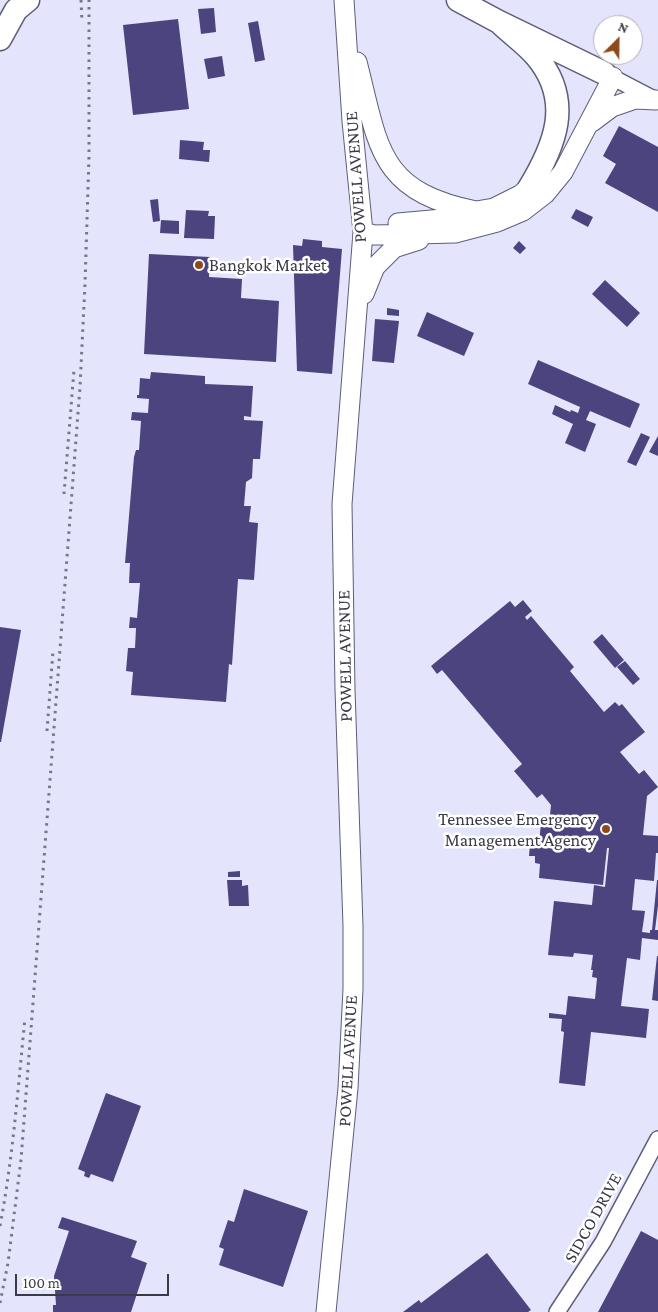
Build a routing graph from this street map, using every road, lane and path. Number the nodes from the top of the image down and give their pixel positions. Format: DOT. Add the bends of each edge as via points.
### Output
graph roads {
  1 [pos="28,0"];
  2 [pos="458,0"];
  3 [pos="481,0"];
  4 [pos="344,8"];
  5 [pos="499,22"];
  6 [pos="0,39"];
  7 [pos="608,75"];
  8 [pos="657,101"];
  9 [pos="589,124"];
  10 [pos="528,190"];
  11 [pos="476,211"];
  12 [pos="362,232"];
  13 [pos="437,235"];
  14 [pos="357,312"];
  15 [pos="658,1139"];
  16 [pos="326,1312"];
  17 [pos="557,1312"];
  1 -- 6 [label="highway" via="16,10"];
  2 -- 5 [label="highway"];
  3 -- 7 [label="highway"];
  4 -- 11 [label="main road" via="378,141 390,165 401,179 423,195"];
  4 -- 12 [label="main road, POWELL AVENUE"];
  5 -- 7 [label="highway"];
  5 -- 10 [label="highway" via="536,56 546,71 555,96 557,123 553,141"];
  7 -- 8 [label="street"];
  7 -- 9 [label="main road"];
  7 -- 10 [label="main road" via="557,158"];
  8 -- 9 [label="main road" via="635,98 612,107"];
  9 -- 13 [label="main road" via="563,172 535,203 497,222"];
  10 -- 11 [label="main road" via="504,204"];
  11 -- 12 [label="main road" via="454,218 372,225"];
  12 -- 13 [label="main road" via="374,235"];
  12 -- 14 [label="main road, POWELL AVENUE"];
  13 -- 14 [label="main road" via="394,248 375,267"];
  14 -- 16 [label="main road, POWELL AVENUE" via="342,504 353,989 347,1097"];
  15 -- 17 [label="street, SIDCO DRIVE" via="603,1242"];
}
